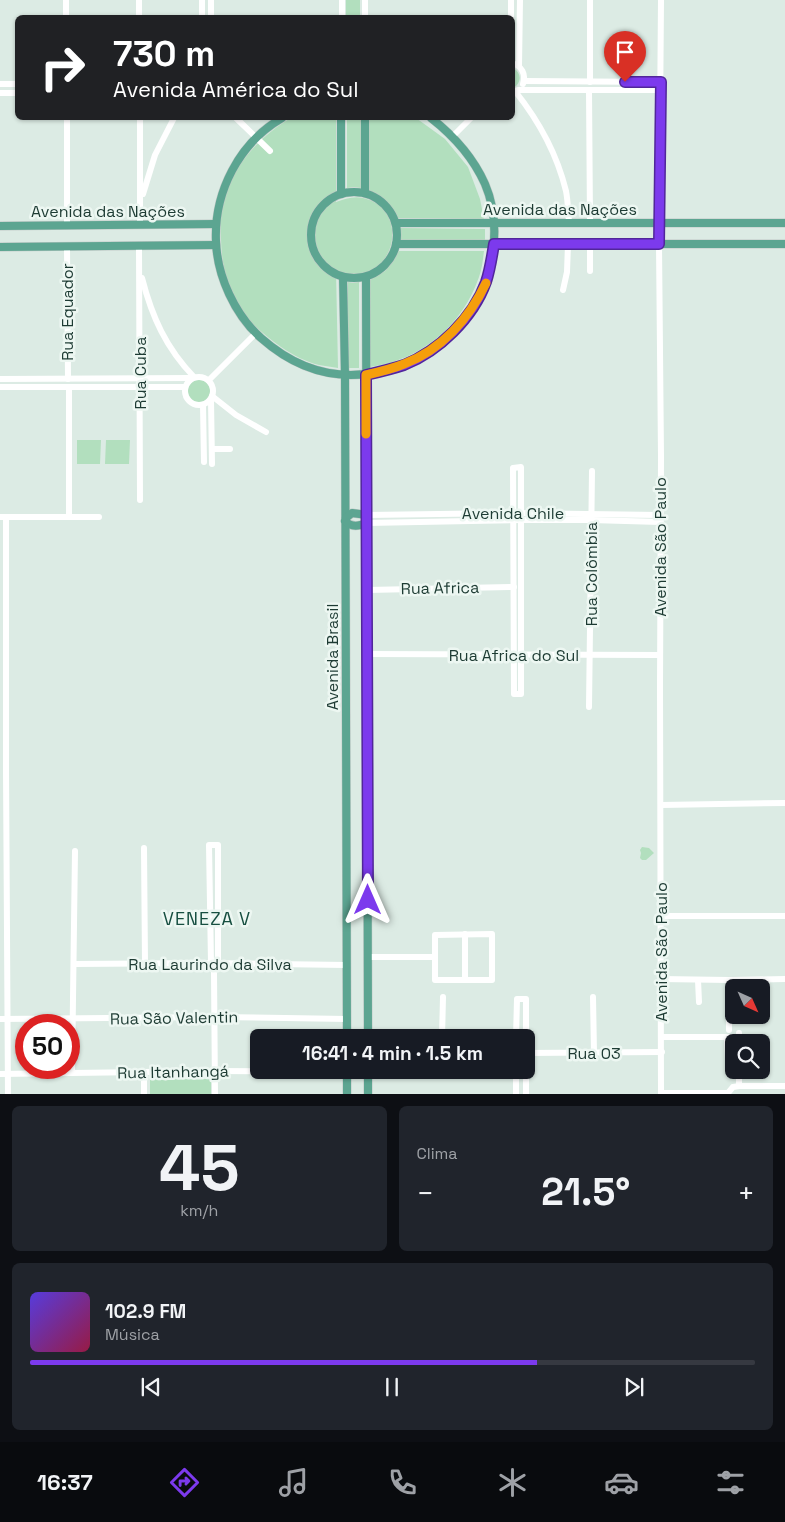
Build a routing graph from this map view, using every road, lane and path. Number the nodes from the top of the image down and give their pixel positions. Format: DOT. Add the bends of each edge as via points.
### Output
graph roads {
  1 [pos="66,0"];
  2 [pos="139,0"];
  3 [pos="202,0"];
  4 [pos="211,0"];
  5 [pos="342,0"];
  6 [pos="365,0"];
  7 [pos="511,0"];
  8 [pos="520,0"];
  9 [pos="590,0"];
  10 [pos="661,0"];
  11 [pos="66,15"];
  12 [pos="139,15"];
  13 [pos="202,15"];
  14 [pos="211,15"];
  15 [pos="342,15"];
  16 [pos="365,15"];
  17 [pos="511,15"];
  18 [pos="516,65"];
  19 [pos="524,81"];
  20 [pos="590,82"];
  21 [pos="661,82"];
  22 [pos="0,84"];
  23 [pos="15,84"];
  24 [pos="589,90"];
  25 [pos="660,90"];
  26 [pos="515,91"];
  27 [pos="0,93"];
  28 [pos="15,93"];
  29 [pos="67,120"];
  30 [pos="140,120"];
  31 [pos="173,120"];
  32 [pos="238,120"];
  33 [pos="278,120"];
  34 [pos="341,120"];
  35 [pos="365,120"];
  36 [pos="433,120"];
  37 [pos="469,120"];
  38 [pos="453,136"];
  39 [pos="256,138"];
  40 [pos="270,151"];
  41 [pos="365,193"];
  42 [pos="341,194"];
  43 [pos="140,204"];
  44 [pos="569,222"];
  45 [pos="590,222"];
  46 [pos="659,222"];
  47 [pos="396,223"];
  48 [pos="494,223"];
  49 [pos="785,223"];
  50 [pos="216,224"];
  51 [pos="66,225"];
  52 [pos="140,225"];
  53 [pos="0,226"];
  54 [pos="396,244"];
  55 [pos="494,244"];
  56 [pos="568,244"];
  57 [pos="590,244"];
  58 [pos="659,244"];
  59 [pos="785,244"];
  60 [pos="216,245"];
  61 [pos="67,246"];
  62 [pos="139,246"];
  63 [pos="0,247"];
  64 [pos="139,267"];
  65 [pos="590,271"];
  66 [pos="343,277"];
  67 [pos="366,277"];
  68 [pos="562,290"];
  69 [pos="256,334"];
  70 [pos="345,375"];
  71 [pos="366,375"];
  72 [pos="140,378"];
  73 [pos="193,378"];
  74 [pos="0,379"];
  75 [pos="68,379"];
  76 [pos="209,380"];
  77 [pos="0,387"];
  78 [pos="69,387"];
  79 [pos="140,387"];
  80 [pos="185,387"];
  81 [pos="212,398"];
  82 [pos="203,405"];
  83 [pos="266,432"];
  84 [pos="212,449"];
  85 [pos="230,449"];
  86 [pos="204,462"];
  87 [pos="212,464"];
  88 [pos="592,471"];
  89 [pos="140,500"];
  90 [pos="99,516"];
  91 [pos="591,516"];
  92 [pos="3,517"];
  93 [pos="69,517"];
  94 [pos="517,517"];
  95 [pos="660,518"];
  96 [pos="367,519"];
  97 [pos="345,520"];
  98 [pos="514,587"];
  99 [pos="367,590"];
  100 [pos="367,654"];
  101 [pos="660,654"];
  102 [pos="518,655"];
  103 [pos="590,655"];
  104 [pos="518,694"];
  105 [pos="589,707"];
  106 [pos="785,803"];
  107 [pos="661,805"];
  108 [pos="209,845"];
  109 [pos="144,848"];
  110 [pos="75,851"];
  111 [pos="4,885"];
  112 [pos="661,916"];
  113 [pos="785,916"];
  114 [pos="465,934"];
  115 [pos="368,957"];
  116 [pos="435,957"];
  117 [pos="214,963"];
  118 [pos="74,964"];
  119 [pos="145,964"];
  120 [pos="347,965"];
  121 [pos="661,979"];
  122 [pos="785,979"];
  123 [pos="465,980"];
  124 [pos="698,980"];
  125 [pos="725,980"];
  126 [pos="770,980"];
  127 [pos="443,996"];
  128 [pos="593,996"];
  129 [pos="699,1002"];
  130 [pos="73,1014"];
  131 [pos="214,1017"];
  132 [pos="0,1019"];
  133 [pos="8,1019"];
  134 [pos="15,1019"];
  135 [pos="80,1019"];
  136 [pos="347,1019"];
  137 [pos="730,1024"];
  138 [pos="347,1029"];
  139 [pos="368,1029"];
  140 [pos="442,1029"];
  141 [pos="516,1029"];
  142 [pos="526,1029"];
  143 [pos="730,1030"];
  144 [pos="661,1037"];
  145 [pos="725,1037"];
  146 [pos="662,1052"];
  147 [pos="535,1053"];
  148 [pos="594,1053"];
  149 [pos="215,1071"];
  150 [pos="250,1071"];
  151 [pos="80,1073"];
  152 [pos="144,1073"];
  153 [pos="0,1074"];
  154 [pos="8,1074"];
  155 [pos="15,1074"];
  156 [pos="347,1079"];
  157 [pos="368,1079"];
  158 [pos="516,1079"];
  159 [pos="526,1079"];
  160 [pos="739,1079"];
  161 [pos="739,1086"];
  162 [pos="785,1086"];
  163 [pos="8,1094"];
  164 [pos="144,1094"];
  165 [pos="215,1094"];
  166 [pos="347,1094"];
  167 [pos="368,1094"];
  168 [pos="516,1094"];
  169 [pos="526,1094"];
  170 [pos="661,1094"];
  1 -- 11 [label="street"];
  2 -- 12 [label="street"];
  3 -- 13 [label="street"];
  4 -- 14 [label="street"];
  5 -- 15 [label="street"];
  6 -- 16 [label="street"];
  7 -- 17 [label="street"];
  8 -- 18 [label="street"];
  9 -- 20 [label="street"];
  10 -- 21 [label="street, Avenida São Paulo"];
  18 -- 19 [label="street" via="524,73"];
  19 -- 20 [label="street"];
  19 -- 26 [label="street"];
  20 -- 21 [label="street"];
  21 -- 25 [label="street, Avenida São Paulo"];
  22 -- 23 [label="street"];
  24 -- 25 [label="street"];
  24 -- 26 [label="street"];
  24 -- 45 [label="street"];
  25 -- 46 [label="street, Avenida São Paulo"];
  26 -- 44 [label="street" via="539,123 556,159 566,193"];
  27 -- 28 [label="street"];
  29 -- 51 [label="street"];
  30 -- 43 [label="street"];
  31 -- 43 [label="street" via="155,155"];
  32 -- 39 [label="street"];
  33 -- 39 [label="main road"];
  34 -- 42 [label="main road"];
  35 -- 41 [label="main road"];
  36 -- 38 [label="main road"];
  37 -- 38 [label="street"];
  38 -- 48 [label="main road" via="486,185"];
  39 -- 40 [label="street"];
  39 -- 50 [label="main road" via="230,173 222,191"];
  41 -- 42 [label="main road"];
  41 -- 47 [label="main road" via="389,209"];
  42 -- 66 [label="main road" via="319,210 311,235 312,248 318,259 331,272"];
  43 -- 52 [label="street"];
  44 -- 45 [label="main road, Avenida das Nações"];
  44 -- 48 [label="main road, Avenida das Nações"];
  45 -- 46 [label="main road, Avenida das Nações"];
  46 -- 49 [label="main road, Avenida das Nações"];
  46 -- 58 [label="street, Avenida São Paulo"];
  47 -- 48 [label="main road, Avenida das Nações"];
  47 -- 54 [label="main road"];
  48 -- 55 [label="main road"];
  50 -- 52 [label="main road, Avenida das Nações"];
  50 -- 60 [label="main road"];
  51 -- 52 [label="main road, Avenida das Nações"];
  51 -- 53 [label="main road, Avenida das Nações"];
  54 -- 55 [label="main road"];
  54 -- 67 [label="main road" via="384,267"];
  55 -- 56 [label="main road"];
  55 -- 71 [label="main road" via="486,283 460,325 424,355 403,365"];
  56 -- 57 [label="main road"];
  56 -- 68 [label="street" via="567,272"];
  57 -- 58 [label="main road"];
  57 -- 65 [label="street"];
  58 -- 59 [label="main road"];
  58 -- 95 [label="street, Avenida São Paulo"];
  60 -- 62 [label="main road"];
  60 -- 69 [label="main road" via="229,296"];
  61 -- 62 [label="main road"];
  61 -- 63 [label="main road"];
  61 -- 75 [label="street, Rua Equador"];
  62 -- 64 [label="street, Rua Cuba"];
  64 -- 72 [label="street, Rua Cuba"];
  64 -- 73 [label="street" via="160,330"];
  66 -- 67 [label="main road"];
  66 -- 70 [label="main road, Avenida Brasil"];
  67 -- 71 [label="main road"];
  69 -- 70 [label="main road" via="301,364"];
  69 -- 76 [label="street"];
  70 -- 71 [label="main road"];
  70 -- 97 [label="main road, Avenida Brasil"];
  71 -- 96 [label="main road"];
  72 -- 73 [label="street"];
  72 -- 75 [label="street"];
  72 -- 79 [label="street, Rua Cuba"];
  73 -- 76 [label="street" via="201,376"];
  73 -- 80 [label="street"];
  74 -- 75 [label="street"];
  76 -- 81 [label="street" via="213,388"];
  77 -- 78 [label="street"];
  78 -- 79 [label="street"];
  78 -- 93 [label="street"];
  79 -- 80 [label="street"];
  79 -- 89 [label="street, Rua Cuba"];
  80 -- 82 [label="street" via="187,399"];
  81 -- 82 [label="street"];
  81 -- 83 [label="street"];
  81 -- 84 [label="street"];
  82 -- 86 [label="street"];
  84 -- 85 [label="street"];
  84 -- 87 [label="street"];
  88 -- 91 [label="street, Rua Colômbia"];
  90 -- 93 [label="street"];
  91 -- 94 [label="street, Avenida Chile"];
  91 -- 95 [label="street, Avenida Chile"];
  91 -- 103 [label="street, Rua Colômbia"];
  92 -- 93 [label="street"];
  92 -- 111 [label="street"];
  94 -- 94 [label="street" via="521,467 513,468"];
  94 -- 96 [label="street, Avenida Chile"];
  94 -- 98 [label="street"];
  94 -- 102 [label="street"];
  95 -- 101 [label="street, Avenida São Paulo"];
  96 -- 97 [label="main road" via="352,513"];
  96 -- 97 [label="main road" via="362,525 352,526"];
  96 -- 99 [label="main road"];
  97 -- 120 [label="main road, Avenida Brasil"];
  98 -- 99 [label="street, Rua Africa"];
  98 -- 102 [label="street"];
  99 -- 100 [label="main road"];
  100 -- 102 [label="street, Rua Africa do Sul"];
  100 -- 115 [label="main road"];
  101 -- 103 [label="street, Rua Africa do Sul"];
  101 -- 107 [label="street, Avenida São Paulo"];
  102 -- 103 [label="street, Rua Africa do Sul"];
  102 -- 104 [label="street"];
  103 -- 105 [label="street, Rua Colômbia"];
  106 -- 107 [label="street"];
  107 -- 112 [label="street, Avenida São Paulo"];
  108 -- 117 [label="street" via="218,845"];
  109 -- 119 [label="street"];
  110 -- 118 [label="street"];
  111 -- 133 [label="street"];
  112 -- 113 [label="street"];
  112 -- 121 [label="street, Avenida São Paulo"];
  114 -- 116 [label="street" via="435,934"];
  114 -- 123 [label="street"];
  114 -- 123 [label="street" via="492,934 492,980"];
  115 -- 116 [label="street"];
  115 -- 139 [label="main road"];
  116 -- 123 [label="street" via="435,980"];
  117 -- 119 [label="street, Rua Laurindo da Silva"];
  117 -- 120 [label="street, Rua Laurindo da Silva"];
  117 -- 131 [label="street"];
  118 -- 119 [label="street, Rua Laurindo da Silva"];
  118 -- 130 [label="street"];
  120 -- 136 [label="main road, Avenida Brasil"];
  121 -- 124 [label="street"];
  121 -- 144 [label="street, Avenida São Paulo"];
  122 -- 126 [label="street"];
  124 -- 125 [label="street"];
  124 -- 129 [label="street"];
  127 -- 140 [label="street"];
  128 -- 148 [label="street"];
  131 -- 135 [label="street, Rua São Valentin"];
  131 -- 136 [label="street, Rua São Valentin"];
  131 -- 149 [label="street"];
  132 -- 133 [label="street, Rua São Valentin"];
  133 -- 134 [label="street, Rua São Valentin"];
  133 -- 154 [label="street"];
  136 -- 138 [label="main road, Avenida Brasil"];
  137 -- 143 [label="street"];
  141 -- 142 [label="street" via="516,999 526,999"];
  144 -- 145 [label="street"];
  144 -- 146 [label="street, Avenida São Paulo"];
  146 -- 148 [label="street, Rua 03"];
  146 -- 170 [label="street, Avenida São Paulo"];
  147 -- 148 [label="street, Rua 03"];
  149 -- 150 [label="street, Rua Itanhangá"];
  149 -- 152 [label="street, Rua Itanhangá"];
  149 -- 165 [label="street"];
  151 -- 152 [label="street, Rua Itanhangá"];
  152 -- 164 [label="street"];
  153 -- 154 [label="street, Rua Itanhangá"];
  154 -- 155 [label="street, Rua Itanhangá"];
  154 -- 163 [label="street"];
  156 -- 166 [label="main road"];
  157 -- 167 [label="main road"];
  158 -- 168 [label="street"];
  159 -- 169 [label="street"];
  160 -- 161 [label="street"];
  161 -- 162 [label="street"];
  161 -- 170 [label="street" via="728,1093"];
}
